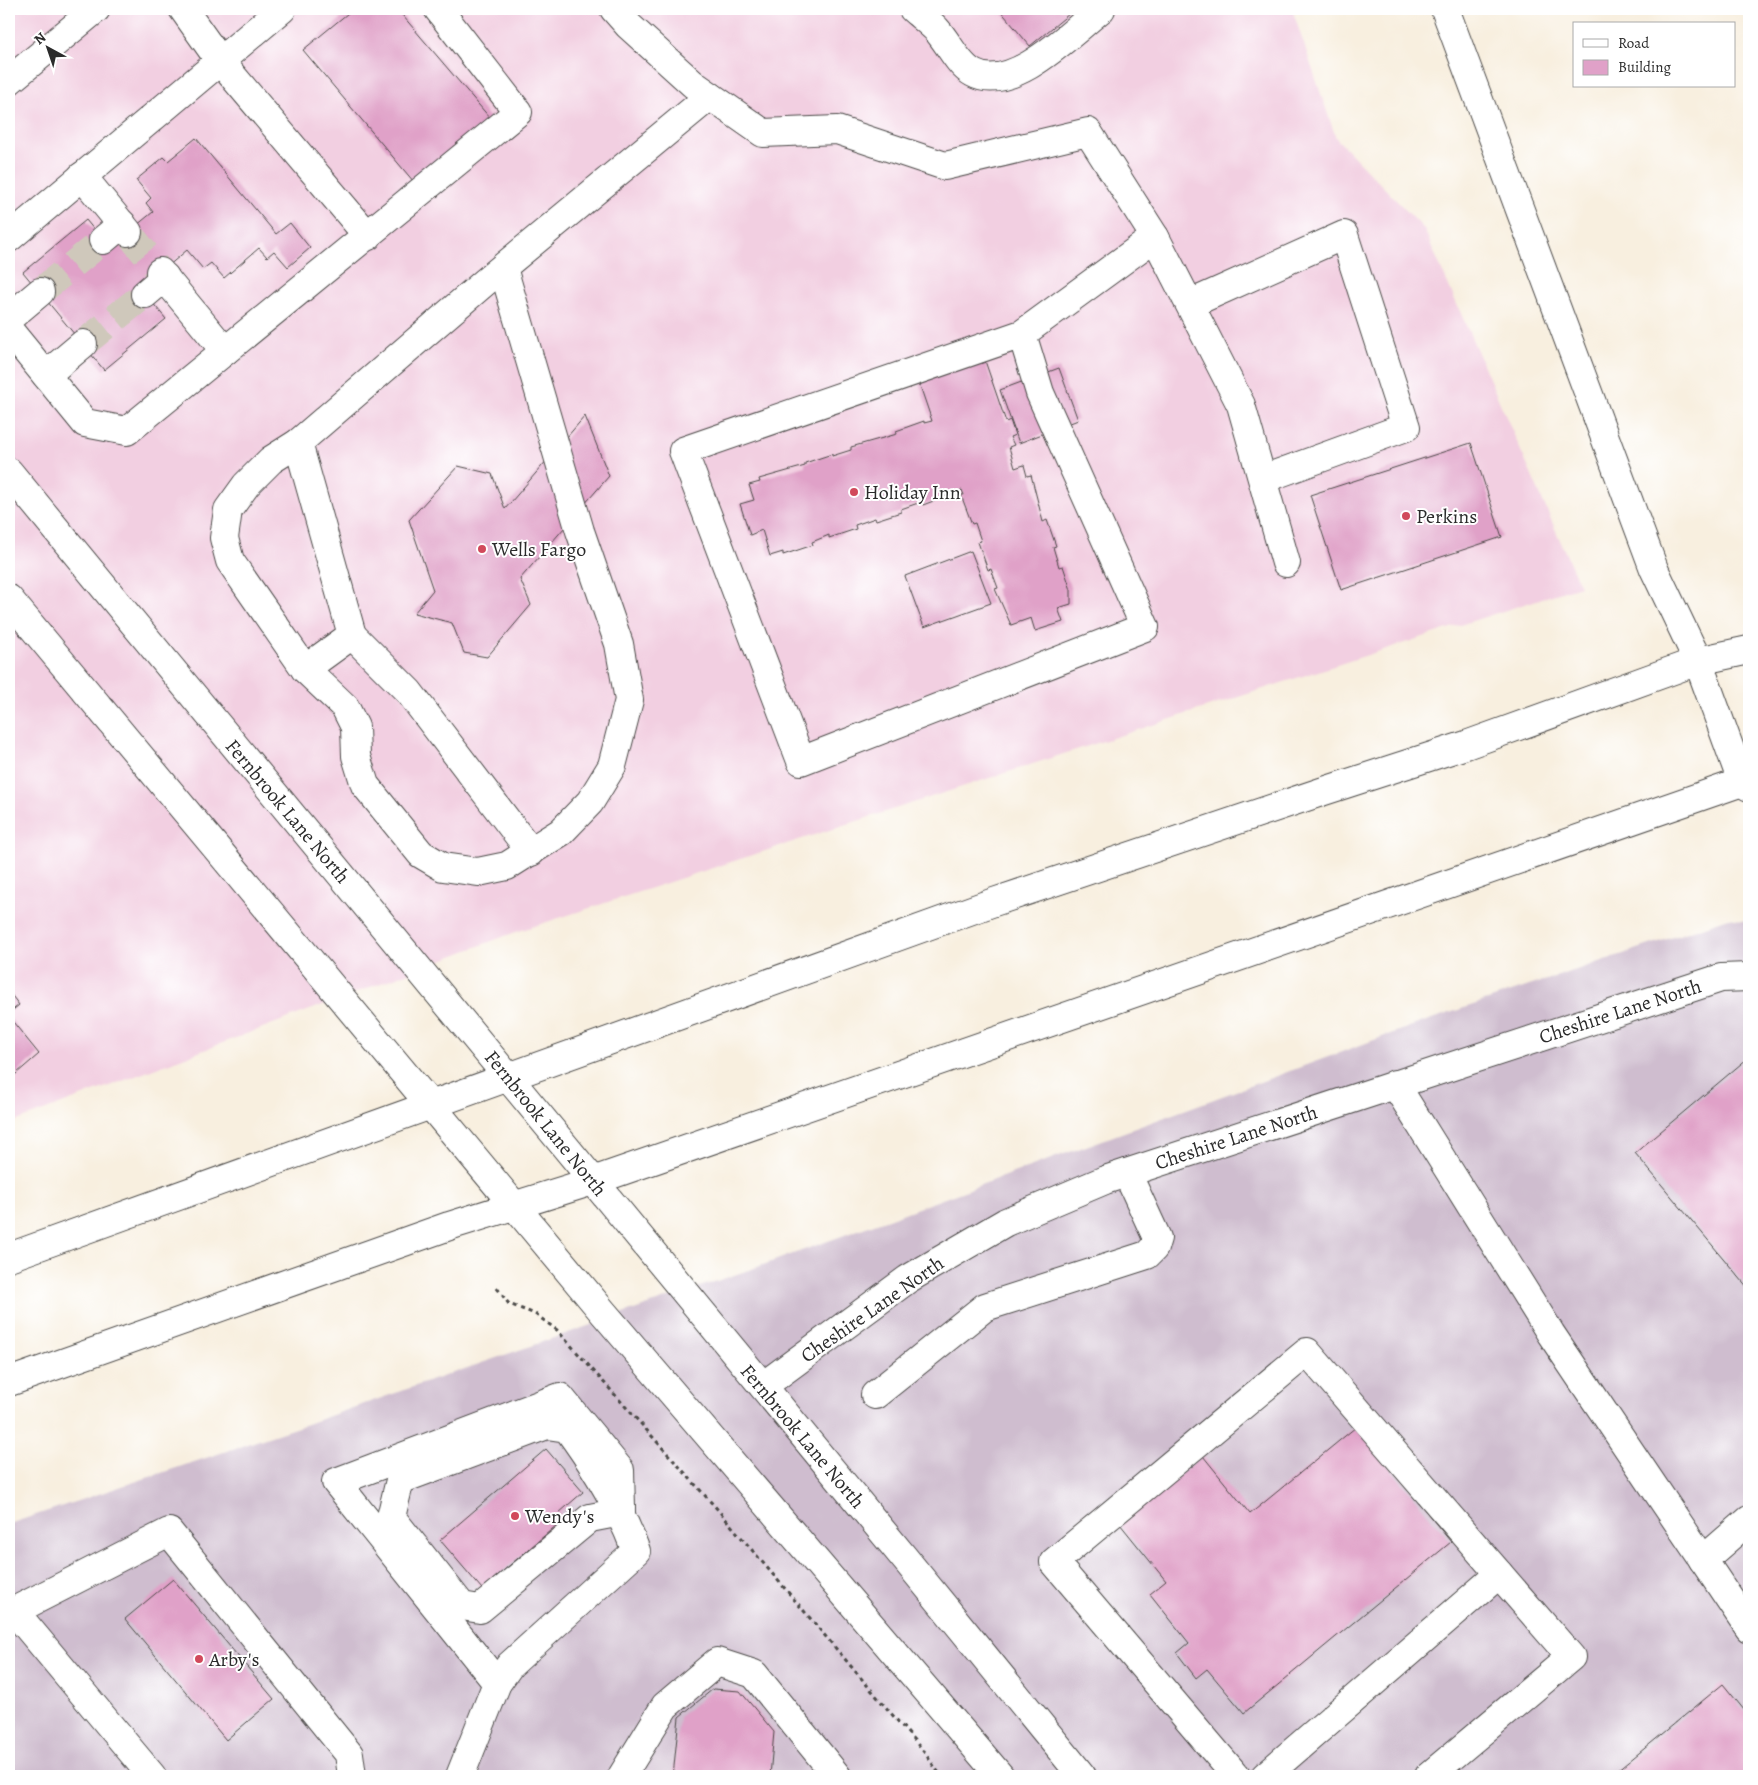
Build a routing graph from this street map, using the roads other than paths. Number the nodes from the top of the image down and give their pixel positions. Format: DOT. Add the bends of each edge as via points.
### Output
graph roads {
  1 [pos="96,9"];
  2 [pos="183,9"];
  3 [pos="282,9"];
  4 [pos="438,9"];
  5 [pos="614,9"];
  6 [pos="913,9"];
  7 [pos="1102,9"];
  8 [pos="1445,9"];
  9 [pos="220,60"];
  10 [pos="9,81"];
  11 [pos="710,96"];
  12 [pos="82,176"];
  13 [pos="118,232"];
  14 [pos="368,236"];
  15 [pos="1155,237"];
  16 [pos="9,238"];
  17 [pos="503,268"];
  18 [pos="157,281"];
  19 [pos="40,292"];
  20 [pos="1190,304"];
  21 [pos="9,318"];
  22 [pos="9,330"];
  23 [pos="1022,334"];
  24 [pos="83,344"];
  25 [pos="225,351"];
  26 [pos="46,375"];
  27 [pos="298,443"];
  28 [pos="9,472"];
  29 [pos="1263,479"];
  30 [pos="1286,563"];
  31 [pos="9,599"];
  32 [pos="352,635"];
  33 [pos="1749,650"];
  34 [pos="1698,662"];
  35 [pos="305,669"];
  36 [pos="1747,783"];
  37 [pos="532,852"];
  38 [pos="1749,977"];
  39 [pos="507,1076"];
  40 [pos="1395,1084"];
  41 [pos="430,1105"];
  42 [pos="1127,1173"];
  43 [pos="593,1181"];
  44 [pos="514,1205"];
  45 [pos="9,1257"];
  46 [pos="9,1382"];
  47 [pos="762,1386"];
  48 [pos="875,1395"];
  49 [pos="621,1512"];
  50 [pos="1749,1520"];
  51 [pos="1703,1560"];
  52 [pos="1499,1574"];
  53 [pos="1749,1628"];
  54 [pos="497,1683"];
  55 [pos="152,1776"];
  56 [pos="352,1776"];
  57 [pos="460,1776"];
  58 [pos="622,1776"];
  59 [pos="837,1776"];
  60 [pos="1000,1776"];
  61 [pos="1082,1776"];
  62 [pos="1236,1776"];
  63 [pos="1265,1776"];
  64 [pos="1429,1776"];
  1 -- 10 [label="main road"];
  2 -- 9 [label="main road"];
  3 -- 9 [label="main road"];
  4 -- 14 [label="main road" via="518,112"];
  5 -- 11 [label="main road" via="693,84"];
  6 -- 7 [label="main road" via="936,30 972,73 983,77 1016,74"];
  8 -- 34 [label="main road" via="1654,569"];
  9 -- 12 [label="main road"];
  9 -- 14 [label="main road"];
  11 -- 15 [label="main road" via="763,133 836,130 946,166 1088,132"];
  11 -- 17 [label="main road"];
  12 -- 13 [label="main road"];
  12 -- 16 [label="main road"];
  14 -- 25 [label="main road"];
  15 -- 20 [label="main road"];
  15 -- 23 [label="main road"];
  17 -- 27 [label="main road"];
  17 -- 37 [label="main road" via="580,531 619,644 630,700 612,766 590,802 561,832"];
  18 -- 25 [label="main road"];
  19 -- 21 [label="main road"];
  20 -- 29 [label="main road" via="1242,405"];
  20 -- 29 [label="main road" via="1344,235 1406,427"];
  22 -- 26 [label="main road"];
  23 -- 23 [label="main road" via="683,451 801,761 1145,626 1040,392"];
  24 -- 26 [label="main road"];
  25 -- 26 [label="main road" via="127,431 85,423"];
  27 -- 32 [label="main road"];
  27 -- 35 [label="main road" via="271,460 246,485 228,510 224,538 230,561"];
  28 -- 39 [label="main road, Fernbrook Lane North"];
  29 -- 30 [label="main road"];
  31 -- 41 [label="main road"];
  32 -- 35 [label="main road"];
  32 -- 37 [label="main road" via="409,692"];
  33 -- 34 [label="main road"];
  34 -- 36 [label="main road"];
  34 -- 39 [label="main road" via="1466,746 994,902"];
  35 -- 37 [label="main road" via="345,707 355,727 356,756 365,786 421,854 443,867 478,872 507,866"];
  36 -- 43 [label="main road"];
  38 -- 40 [label="main road, Cheshire Lane North" via="1721,978"];
  39 -- 41 [label="main road"];
  39 -- 43 [label="main road, Fernbrook Lane North"];
  40 -- 42 [label="main road, Cheshire Lane North"];
  40 -- 51 [label="main road" via="1551,1334"];
  41 -- 44 [label="main road"];
  41 -- 45 [label="main road"];
  42 -- 47 [label="main road, Cheshire Lane North" via="1006,1222 908,1279"];
  42 -- 48 [label="main road" via="1157,1238 1154,1248 1146,1255 985,1307"];
  43 -- 44 [label="main road"];
  43 -- 47 [label="main road, Fernbrook Lane North"];
  44 -- 46 [label="main road"];
  44 -- 60 [label="main road"];
  47 -- 61 [label="main road, Fernbrook Lane North"];
  49 -- 49 [label="main road" via="596,1467 567,1428 546,1425 400,1480 390,1517 462,1606 480,1608 590,1518"];
  49 -- 54 [label="main road" via="636,1550 510,1665"];
  49 -- 54 [label="main road" via="620,1470 560,1397 336,1482"];
  50 -- 51 [label="main road"];
  51 -- 53 [label="main road"];
  52 -- 62 [label="main road" via="1307,1352 1054,1562"];
  52 -- 63 [label="main road"];
  52 -- 64 [label="main road" via="1571,1657"];
  54 -- 57 [label="main road"];
  55 -- 56 [label="main road" via="14,1611 169,1532 349,1754"];
  58 -- 59 [label="main road" via="665,1706 718,1662 754,1674"];
}
